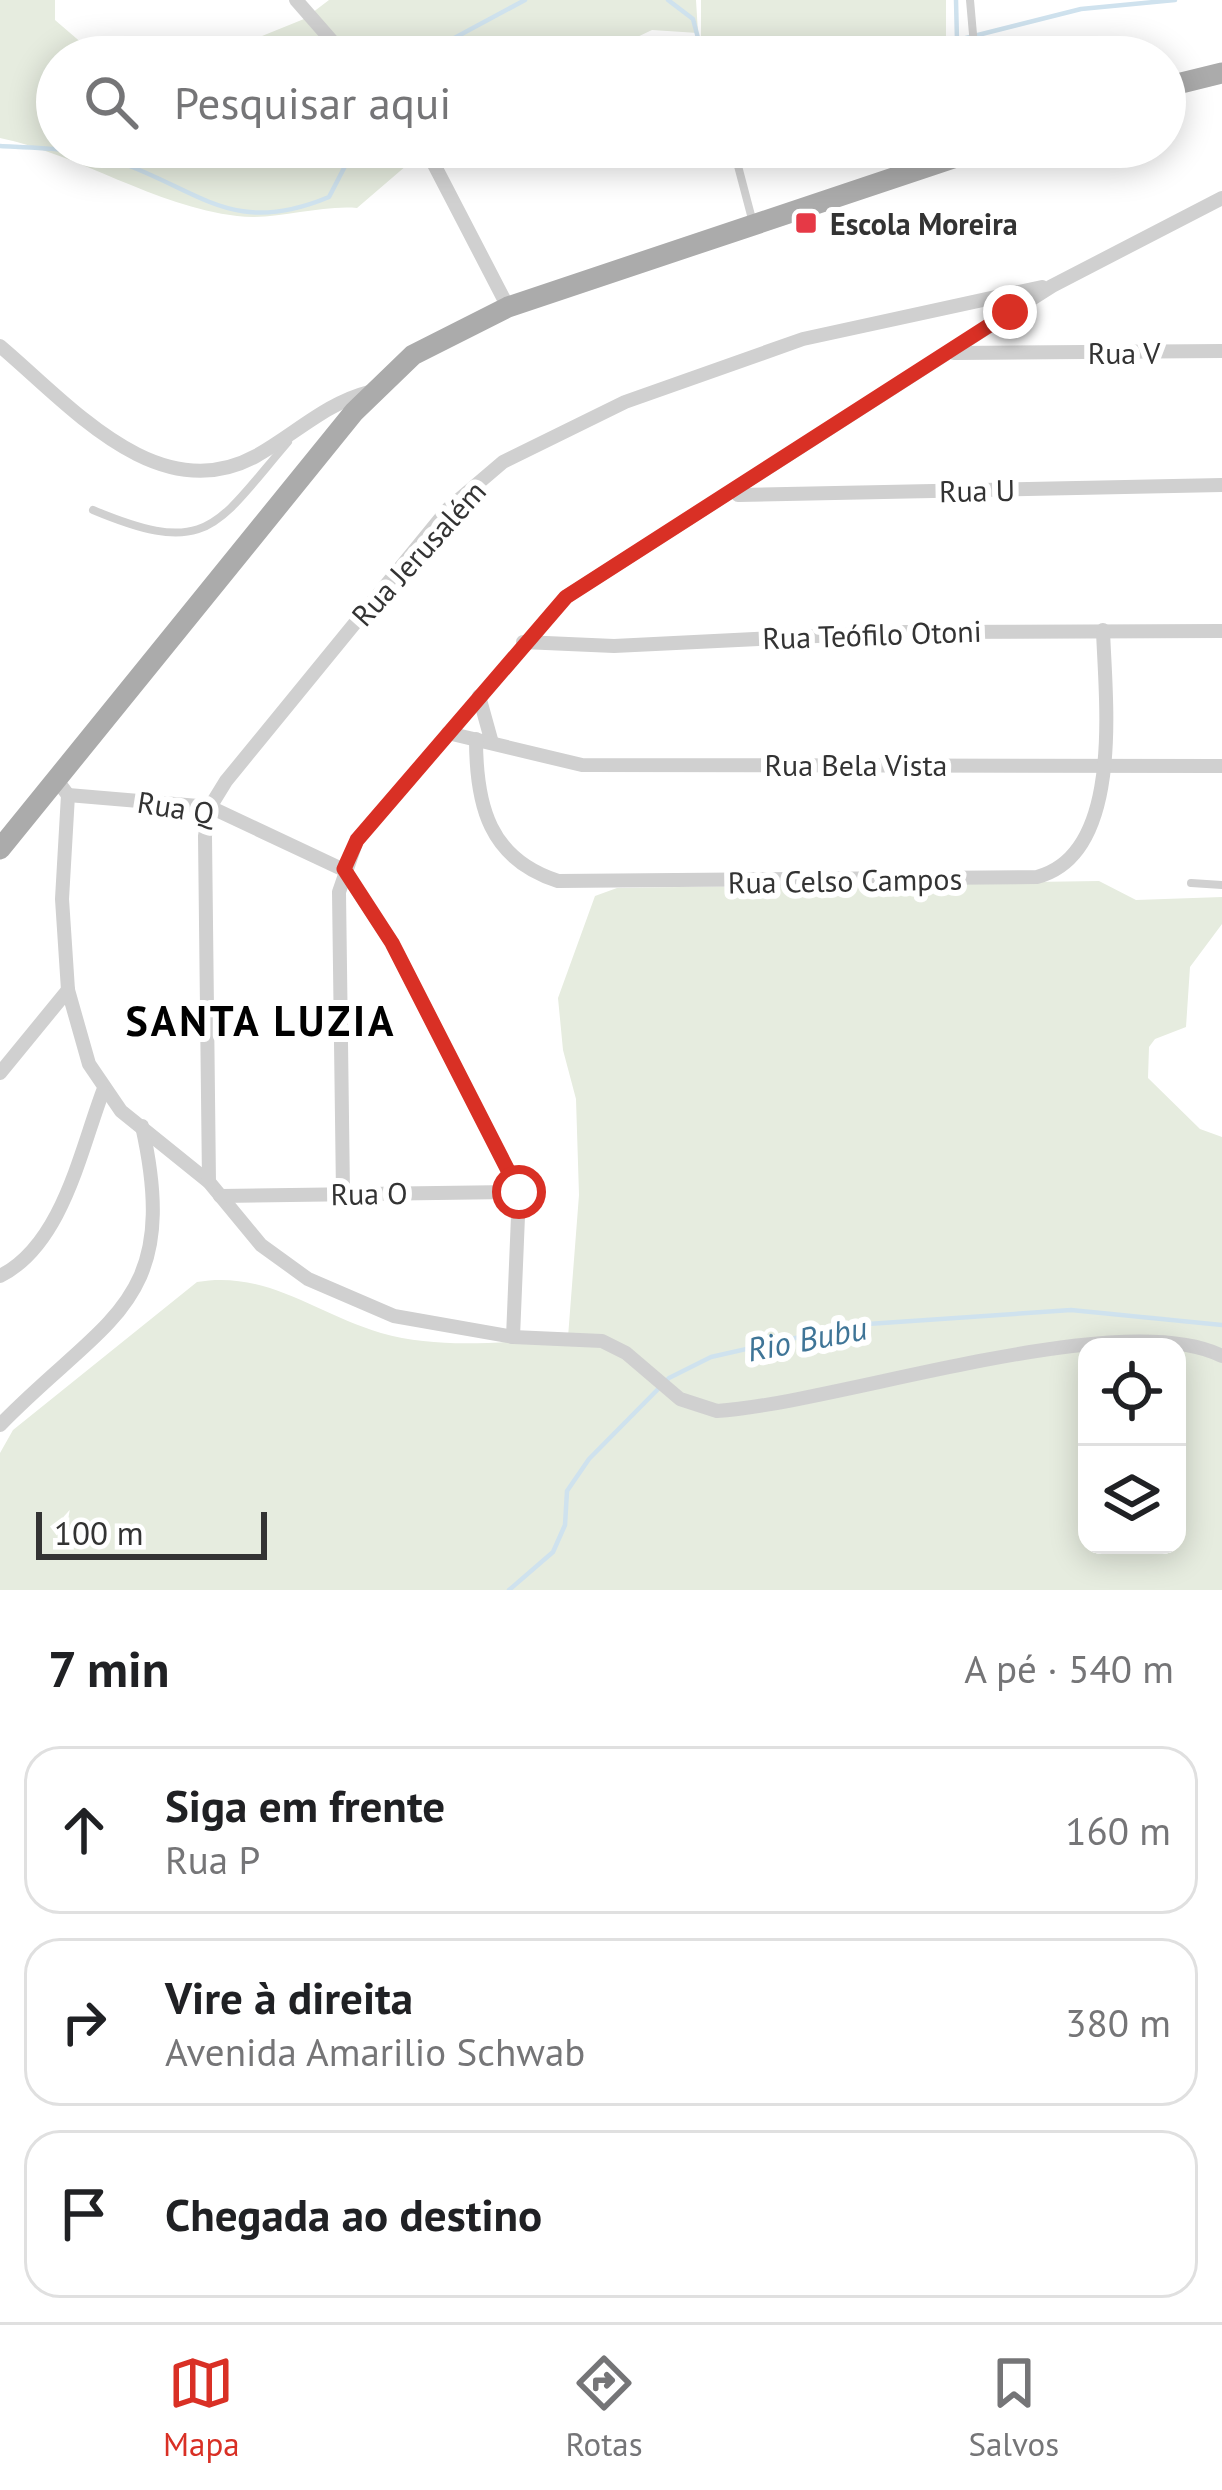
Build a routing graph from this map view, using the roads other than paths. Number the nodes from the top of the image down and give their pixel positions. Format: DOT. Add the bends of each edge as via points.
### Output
graph roads {
  1 [pos="296,0"];
  2 [pos="970,0"];
  3 [pos="328,36"];
  4 [pos="973,36"];
  5 [pos="1222,73"];
  6 [pos="1186,82"];
  7 [pos="436,168"];
  8 [pos="739,168"];
  9 [pos="924,168"];
  10 [pos="1222,198"];
  11 [pos="754,226"];
  12 [pos="1052,286"];
  13 [pos="508,307"];
  14 [pos="0,346"];
  15 [pos="1222,351"];
  16 [pos="954,353"];
  17 [pos="374,391"];
  18 [pos="301,428"];
  19 [pos="1222,485"];
  20 [pos="733,495"];
  21 [pos="93,510"];
  22 [pos="1103,629"];
  23 [pos="1222,631"];
  24 [pos="523,641"];
  25 [pos="478,696"];
  26 [pos="448,733"];
  27 [pos="484,741"];
  28 [pos="1107,764"];
  29 [pos="1222,766"];
  30 [pos="62,787"];
  31 [pos="210,807"];
  32 [pos="0,849"];
  33 [pos="344,869"];
  34 [pos="1190,883"];
  35 [pos="1222,885"];
  36 [pos="68,990"];
  37 [pos="0,1072"];
  38 [pos="103,1091"];
  39 [pos="142,1126"];
  40 [pos="209,1182"];
  41 [pos="519,1192"];
  42 [pos="343,1193"];
  43 [pos="220,1196"];
  44 [pos="0,1276"];
  45 [pos="514,1337"];
  46 [pos="1222,1356"];
  47 [pos="0,1425"];
  1 -- 3 [label="street"];
  2 -- 4 [label="lane"];
  5 -- 6 [label="main road"];
  7 -- 13 [label="street"];
  8 -- 11 [label="lane"];
  9 -- 11 [label="main road"];
  10 -- 12 [label="street"];
  11 -- 13 [label="main road"];
  12 -- 16 [label="street"];
  12 -- 31 [label="street, Rua Jerusalém" via="803,339 626,402 503,462 449,508"];
  13 -- 17 [label="main road" via="436,340"];
  14 -- 18 [label="street" via="115,440 176,471 244,463"];
  15 -- 16 [label="street, Rua V"];
  16 -- 20 [label="street"];
  17 -- 18 [label="street" via="344,398"];
  17 -- 30 [label="main road"];
  18 -- 21 [label="lane" via="209,528 145,532"];
  19 -- 20 [label="street, Rua U"];
  20 -- 24 [label="street" via="589,581"];
  22 -- 23 [label="street, Rua Teófilo Otoni"];
  22 -- 24 [label="street, Rua Teófilo Otoni" via="633,646"];
  22 -- 28 [label="street, Rua Celso Campos"];
  24 -- 25 [label="street"];
  25 -- 26 [label="street"];
  25 -- 27 [label="street"];
  26 -- 27 [label="street, Rua Bela Vista"];
  26 -- 33 [label="street" via="357,840"];
  27 -- 28 [label="street, Rua Bela Vista" via="582,765"];
  27 -- 28 [label="street, Rua Celso Campos" via="479,800 491,832 526,868 575,884 1037,877 1075,852"];
  28 -- 29 [label="street, Rua Bela Vista"];
  30 -- 31 [label="street, Rua Q"];
  30 -- 32 [label="main road"];
  30 -- 36 [label="street"];
  31 -- 33 [label="street, Rua Q"];
  31 -- 40 [label="street"];
  33 -- 41 [label="street" via="392,943"];
  33 -- 42 [label="street"];
  34 -- 35 [label="lane"];
  36 -- 37 [label="street"];
  36 -- 38 [label="street"];
  38 -- 39 [label="street"];
  38 -- 44 [label="street" via="56,1214 34,1252"];
  39 -- 40 [label="street"];
  39 -- 47 [label="street" via="156,1207 138,1282 99,1338"];
  40 -- 43 [label="street"];
  41 -- 42 [label="street, Rua O"];
  41 -- 45 [label="street"];
  42 -- 43 [label="street, Rua O"];
  43 -- 45 [label="street" via="277,1258 335,1292 394,1316"];
  45 -- 46 [label="street" via="602,1341 680,1399 718,1411 1118,1343 1192,1343"];
}
